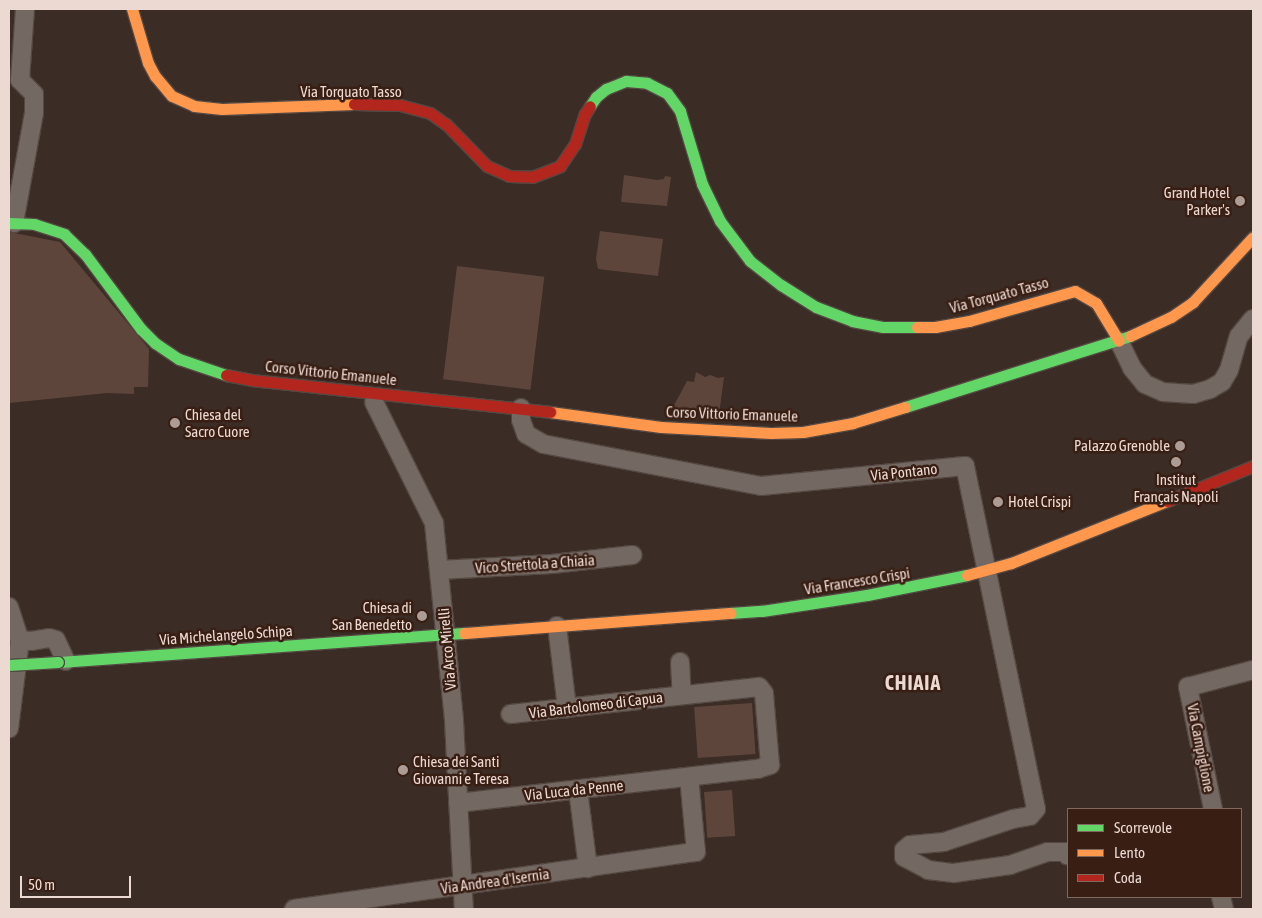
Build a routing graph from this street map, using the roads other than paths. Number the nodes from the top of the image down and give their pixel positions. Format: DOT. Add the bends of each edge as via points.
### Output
graph roads {
  1 [pos="26,9"];
  2 [pos="132,9"];
  3 [pos="14,80"];
  4 [pos="12,223"];
  5 [pos="1253,237"];
  6 [pos="1253,319"];
  7 [pos="1119,341"];
  8 [pos="374,402"];
  9 [pos="521,408"];
  10 [pos="1253,466"];
  11 [pos="632,554"];
  12 [pos="439,570"];
  13 [pos="988,570"];
  14 [pos="9,607"];
  15 [pos="557,626"];
  16 [pos="446,635"];
  17 [pos="20,640"];
  18 [pos="62,662"];
  19 [pos="680,662"];
  20 [pos="9,665"];
  21 [pos="1253,670"];
  22 [pos="682,695"];
  23 [pos="567,708"];
  24 [pos="510,714"];
  25 [pos="9,728"];
  26 [pos="689,777"];
  27 [pos="578,790"];
  28 [pos="458,803"];
  29 [pos="1213,808"];
  30 [pos="1067,854"];
  31 [pos="588,868"];
  32 [pos="462,885"];
  33 [pos="294,909"];
  34 [pos="464,909"];
  1 -- 3 [label="street"];
  2 -- 7 [label="main road, Via Torquato Tasso" via="155,76 172,96 194,106 222,109 400,105 430,113 446,124 474,156 509,176 532,177 560,166 575,144 585,114 596,97 626,81 647,82 667,93 680,111 702,184 720,220 750,261 816,307 852,321 883,327 935,326 968,321 1075,291 1096,303"];
  3 -- 4 [label="street" via="34,94 34,113"];
  4 -- 9 [label="main road, Corso Vittorio Emanuele" via="34,224 54,230 73,242 141,329 167,352 197,368 228,376"];
  5 -- 7 [label="main road, Corso Vittorio Emanuele" via="1193,302 1171,317"];
  6 -- 7 [label="street" via="1239,336 1222,382 1193,394 1163,392 1145,384 1132,368"];
  7 -- 9 [label="main road, Corso Vittorio Emanuele" via="853,423 803,432 661,427"];
  8 -- 12 [label="street, Via Arco Mirelli" via="431,516"];
  9 -- 13 [label="street, Via Pontano" via="526,434 543,444 760,486 965,466"];
  10 -- 13 [label="main road, Via Francesco Crispi" via="1047,550"];
  11 -- 12 [label="street, Vico Strettola a Chiaia" via="552,564"];
  12 -- 16 [label="street, Via Arco Mirelli"];
  13 -- 15 [label="main road, Via Francesco Crispi" via="923,586 791,608"];
  13 -- 30 [label="street, Via Pontano" via="1036,809 1030,816 944,842 910,845 904,850 904,857 928,870 954,873 1010,865 1047,852"];
  14 -- 17 [label="street"];
  15 -- 16 [label="main road, Via Francesco Crispi"];
  15 -- 23 [label="street"];
  16 -- 18 [label="main road, Via Michelangelo Schipa"];
  16 -- 28 [label="street, Via Arco Mirelli"];
  17 -- 18 [label="street" via="56,640"];
  17 -- 25 [label="street"];
  18 -- 20 [label="main road, Via Michelangelo Schipa, bridge"];
  19 -- 22 [label="street"];
  21 -- 29 [label="street, Via Campiglione" via="1188,687"];
  22 -- 23 [label="street, Via Bartolomeo di Capua"];
  22 -- 26 [label="street, Via Bartolomeo di Capua" via="762,688 770,761 770,765 764,768"];
  23 -- 24 [label="street, Via Bartolomeo di Capua"];
  26 -- 27 [label="street, Via Luca da Penne"];
  26 -- 31 [label="street, Via Andrea d'Isernia" via="696,852"];
  27 -- 28 [label="street, Via Luca da Penne"];
  27 -- 31 [label="street"];
  28 -- 32 [label="street, Via Arco Mirelli"];
  31 -- 32 [label="street, Via Andrea d'Isernia"];
  32 -- 33 [label="street, Via Andrea d'Isernia"];
  32 -- 34 [label="street, Via Arco Mirelli"];
}
